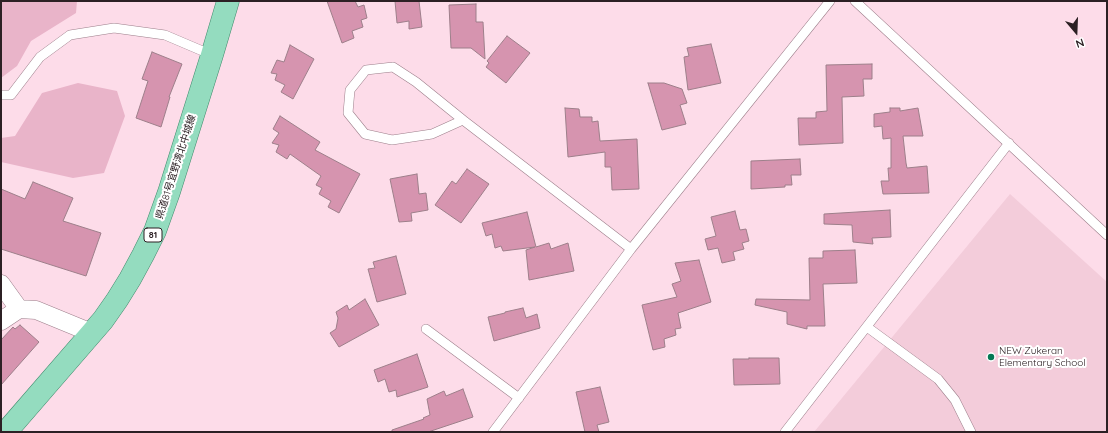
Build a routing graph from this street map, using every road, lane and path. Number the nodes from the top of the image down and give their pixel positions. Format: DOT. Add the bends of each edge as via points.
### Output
graph roads {
  1 [pos="228,1"];
  2 [pos="830,1"];
  3 [pos="855,1"];
  4 [pos="212,55"];
  5 [pos="1,95"];
  6 [pos="463,120"];
  7 [pos="1008,143"];
  8 [pos="1107,235"];
  9 [pos="631,250"];
  10 [pos="1,284"];
  11 [pos="20,309"];
  12 [pos="1,321"];
  13 [pos="867,327"];
  14 [pos="426,329"];
  15 [pos="92,333"];
  16 [pos="519,398"];
  17 [pos="6,432"];
  18 [pos="493,432"];
  19 [pos="785,432"];
  20 [pos="971,432"];
  1 -- 4 [label="main road, 県道81号宜野湾北中城線 / 81"];
  2 -- 9 [label="lane"];
  3 -- 7 [label="lane"];
  4 -- 5 [label="lane" via="165,35 114,28 70,35 40,57 11,95"];
  4 -- 15 [label="main road, 県道81号宜野湾北中城線 / 81" via="155,231 130,279"];
  6 -- 6 [label="lane" via="393,67 366,70 350,90 348,113 365,134 392,140 432,134"];
  6 -- 9 [label="lane"];
  7 -- 8 [label="lane"];
  7 -- 13 [label="lane"];
  9 -- 16 [label="lane"];
  10 -- 11 [label="street"];
  11 -- 12 [label="street"];
  11 -- 15 [label="street" via="36,310"];
  13 -- 19 [label="lane"];
  13 -- 20 [label="lane" via="938,379 956,400"];
  14 -- 16 [label="lane"];
  15 -- 17 [label="main road, 県道81号宜野湾北中城線 / 81"];
  16 -- 18 [label="lane"];
}
